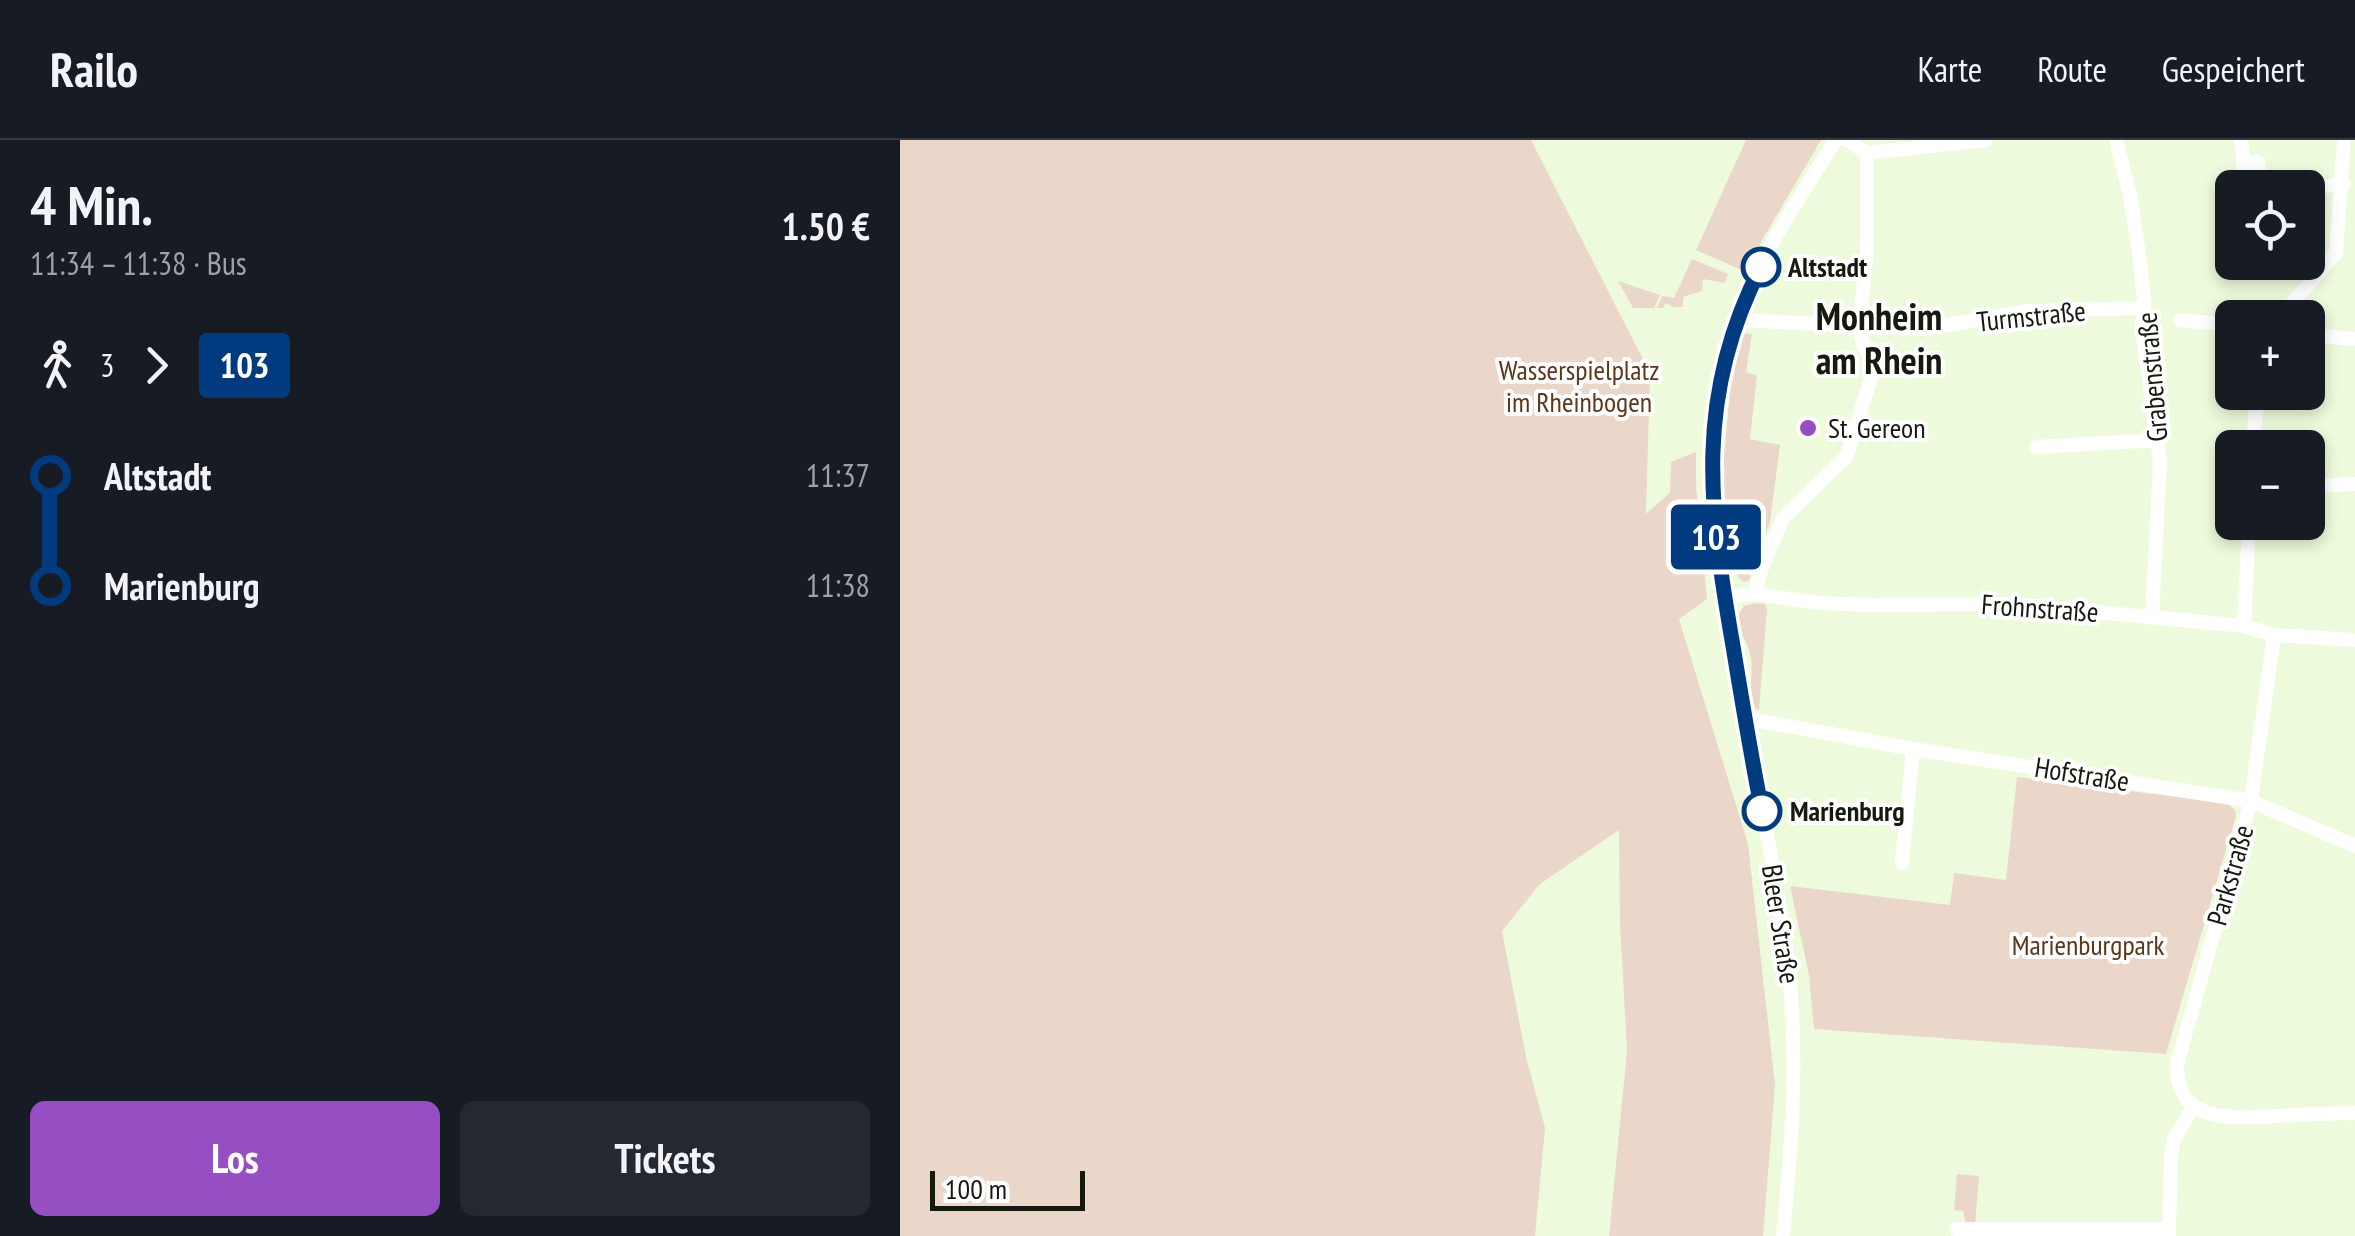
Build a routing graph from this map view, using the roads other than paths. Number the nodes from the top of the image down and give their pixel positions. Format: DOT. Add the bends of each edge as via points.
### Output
graph roads {
  1 [pos="1836,140"];
  2 [pos="1847,140"];
  3 [pos="1986,140"];
  4 [pos="2116,140"];
  5 [pos="2241,140"];
  6 [pos="2344,140"];
  7 [pos="1867,153"];
  8 [pos="2244,164"];
  9 [pos="2350,164"];
  10 [pos="2244,170"];
  11 [pos="2259,170"];
  12 [pos="2344,184"];
  13 [pos="2325,186"];
  14 [pos="2296,300"];
  15 [pos="2143,308"];
  16 [pos="1738,320"];
  17 [pos="2180,320"];
  18 [pos="2215,323"];
  19 [pos="1859,327"];
  20 [pos="2325,336"];
  21 [pos="2355,339"];
  22 [pos="2158,440"];
  23 [pos="2036,447"];
  24 [pos="2355,484"];
  25 [pos="2325,485"];
  26 [pos="2248,540"];
  27 [pos="1755,594"];
  28 [pos="1724,597"];
  29 [pos="2152,617"];
  30 [pos="2244,626"];
  31 [pos="2274,636"];
  32 [pos="2355,640"];
  33 [pos="1744,718"];
  34 [pos="1913,748"];
  35 [pos="2250,801"];
  36 [pos="2355,846"];
  37 [pos="1902,863"];
  38 [pos="2194,1106"];
  39 [pos="2355,1113"];
  40 [pos="1956,1229"];
  41 [pos="2169,1232"];
  42 [pos="1783,1236"];
  1 -- 16 [label="street, Bleer Straße" via="1769,251"];
  2 -- 7 [label="street"];
  3 -- 7 [label="street"];
  4 -- 15 [label="street, Grabenstraße"];
  5 -- 8 [label="street"];
  6 -- 9 [label="street"];
  7 -- 19 [label="street"];
  8 -- 10 [label="street"];
  8 -- 11 [label="street" via="2258,162"];
  9 -- 12 [label="street"];
  12 -- 13 [label="street"];
  12 -- 14 [label="street" via="2336,253"];
  15 -- 19 [label="street, Turmstraße" via="2028,311 1924,329"];
  15 -- 22 [label="street, Grabenstraße"];
  16 -- 19 [label="street, Turmstraße"];
  16 -- 28 [label="street, Bleer Straße" via="1722,365 1710,465"];
  17 -- 18 [label="street"];
  19 -- 27 [label="street" via="1874,366 1847,456 1782,518"];
  20 -- 21 [label="street"];
  22 -- 23 [label="street"];
  22 -- 29 [label="street, Grabenstraße"];
  24 -- 25 [label="street"];
  26 -- 30 [label="street"];
  27 -- 28 [label="street, Frohnstraße"];
  27 -- 29 [label="street, Frohnstraße" via="1819,603 2012,604"];
  28 -- 33 [label="street, Bleer Straße"];
  29 -- 30 [label="street, Frohnstraße"];
  30 -- 31 [label="street, Frohnstraße"];
  31 -- 32 [label="street, Frohnstraße"];
  31 -- 35 [label="street, Parkstraße"];
  33 -- 34 [label="street, Hofstraße"];
  33 -- 42 [label="street, Bleer Straße" via="1794,1010 1793,1134"];
  34 -- 35 [label="street, Hofstraße"];
  34 -- 37 [label="street"];
  35 -- 36 [label="street, Hofstraße"];
  35 -- 38 [label="street, Parkstraße" via="2176,1064 2178,1086"];
  38 -- 39 [label="street" via="2240,1118"];
  38 -- 41 [label="street" via="2171,1155"];
  40 -- 41 [label="street"];
}
